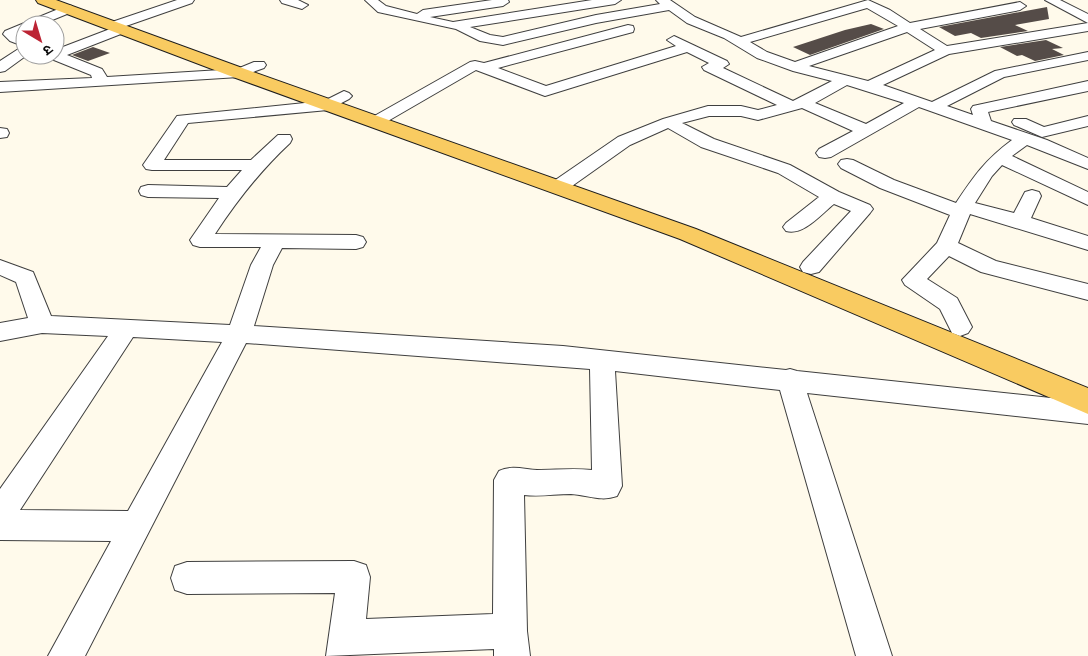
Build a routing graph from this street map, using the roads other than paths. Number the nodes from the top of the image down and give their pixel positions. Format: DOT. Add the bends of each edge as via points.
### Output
graph roads {
  1 [pos="43,0"];
  2 [pos="188,0"];
  3 [pos="286,0"];
  4 [pos="371,0"];
  5 [pos="514,0"];
  6 [pos="615,0"];
  7 [pos="1008,0"];
  8 [pos="1051,0"];
  9 [pos="475,3"];
  10 [pos="666,3"];
  11 [pos="71,4"];
  12 [pos="302,5"];
  13 [pos="441,5"];
  14 [pos="49,15"];
  15 [pos="411,15"];
  16 [pos="1088,19"];
  17 [pos="122,25"];
  18 [pos="458,25"];
  19 [pos="908,27"];
  20 [pos="1088,27"];
  21 [pos="628,29"];
  22 [pos="670,39"];
  23 [pos="740,42"];
  24 [pos="688,47"];
  25 [pos="15,49"];
  26 [pos="949,49"];
  27 [pos="0,50"];
  28 [pos="65,51"];
  29 [pos="756,52"];
  30 [pos="1088,56"];
  31 [pos="15,57"];
  32 [pos="65,59"];
  33 [pos="722,64"];
  34 [pos="797,66"];
  35 [pos="0,68"];
  36 [pos="483,68"];
  37 [pos="249,69"];
  38 [pos="1000,74"];
  39 [pos="844,80"];
  40 [pos="102,82"];
  41 [pos="870,86"];
  42 [pos="1088,86"];
  43 [pos="0,87"];
  44 [pos="545,91"];
  45 [pos="336,100"];
  46 [pos="571,100"];
  47 [pos="917,102"];
  48 [pos="798,105"];
  49 [pos="934,107"];
  50 [pos="985,116"];
  51 [pos="382,117"];
  52 [pos="1088,121"];
  53 [pos="669,122"];
  54 [pos="866,130"];
  55 [pos="1025,138"];
  56 [pos="284,139"];
  57 [pos="825,153"];
  58 [pos="1000,157"];
  59 [pos="847,164"];
  60 [pos="1088,164"];
  61 [pos="256,165"];
  62 [pos="565,182"];
  63 [pos="148,191"];
  64 [pos="232,193"];
  65 [pos="832,196"];
  66 [pos="1032,196"];
  67 [pos="1088,199"];
  68 [pos="962,209"];
  69 [pos="1020,220"];
  70 [pos="792,227"];
  71 [pos="275,241"];
  72 [pos="356,242"];
  73 [pos="1088,242"];
  74 [pos="946,246"];
  75 [pos="0,267"];
  76 [pos="821,277"];
  77 [pos="1088,292"];
  78 [pos="42,324"];
  79 [pos="127,328"];
  80 [pos="960,328"];
  81 [pos="0,332"];
  82 [pos="238,334"];
  83 [pos="602,360"];
  84 [pos="790,379"];
  85 [pos="1088,384"];
  86 [pos="1088,401"];
  87 [pos="1088,413"];
  88 [pos="0,514"];
  89 [pos="0,525"];
  90 [pos="135,526"];
  91 [pos="187,578"];
  92 [pos="511,644"];
  93 [pos="345,646"];
  94 [pos="66,656"];
  95 [pos="874,656"];
  1 -- 11 [label="main road"];
  2 -- 17 [label="street"];
  3 -- 12 [label="street"];
  4 -- 15 [label="street" via="382,9"];
  5 -- 9 [label="street"];
  6 -- 18 [label="street"];
  7 -- 19 [label="street" via="1020,6"];
  8 -- 16 [label="street"];
  9 -- 13 [label="street"];
  10 -- 18 [label="street" via="503,41 477,36"];
  10 -- 23 [label="street" via="691,20"];
  11 -- 14 [label="street"];
  11 -- 17 [label="main road"];
  13 -- 15 [label="street"];
  15 -- 18 [label="street"];
  17 -- 28 [label="street"];
  17 -- 37 [label="main road"];
  17 -- 37 [label="main road"];
  19 -- 23 [label="street" via="868,4"];
  19 -- 26 [label="street"];
  19 -- 34 [label="street"];
  20 -- 26 [label="street"];
  21 -- 36 [label="street"];
  22 -- 24 [label="street"];
  23 -- 29 [label="street"];
  24 -- 33 [label="street"];
  24 -- 44 [label="street"];
  25 -- 27 [label="street"];
  26 -- 38 [label="street" via="982,62"];
  26 -- 41 [label="street"];
  29 -- 33 [label="street"];
  29 -- 34 [label="street"];
  30 -- 38 [label="street"];
  31 -- 35 [label="street"];
  32 -- 40 [label="street" via="97,72"];
  33 -- 48 [label="street" via="708,67"];
  34 -- 39 [label="street"];
  36 -- 44 [label="street"];
  36 -- 51 [label="street" via="475,65"];
  37 -- 40 [label="street"];
  37 -- 45 [label="main road"];
  38 -- 49 [label="street"];
  39 -- 41 [label="street"];
  39 -- 48 [label="street"];
  40 -- 43 [label="street"];
  41 -- 47 [label="street"];
  42 -- 50 [label="street"];
  44 -- 46 [label="street"];
  45 -- 51 [label="main road"];
  45 -- 61 [label="street" via="183,119 152,165"];
  47 -- 49 [label="street"];
  47 -- 54 [label="street"];
  48 -- 53 [label="street" via="758,115 741,111 708,111"];
  48 -- 54 [label="street"];
  49 -- 50 [label="street"];
  50 -- 52 [label="street" via="1042,132"];
  50 -- 55 [label="street"];
  51 -- 62 [label="main road"];
  53 -- 62 [label="street" via="624,141"];
  53 -- 65 [label="street" via="685,134 778,167"];
  54 -- 57 [label="street"];
  55 -- 58 [label="street"];
  55 -- 60 [label="street"];
  56 -- 61 [label="street"];
  58 -- 67 [label="street"];
  58 -- 68 [label="street" via="985,173"];
  59 -- 68 [label="street" via="887,184"];
  61 -- 64 [label="street"];
  62 -- 76 [label="main road" via="688,234"];
  63 -- 64 [label="street"];
  64 -- 71 [label="street" via="200,240"];
  65 -- 70 [label="street"];
  65 -- 76 [label="street" via="863,209"];
  66 -- 69 [label="street"];
  68 -- 69 [label="street"];
  68 -- 74 [label="street"];
  69 -- 73 [label="street"];
  71 -- 72 [label="street"];
  71 -- 82 [label="street" via="262,265"];
  74 -- 77 [label="street" via="989,267"];
  74 -- 80 [label="street" via="913,280 949,304"];
  75 -- 78 [label="street" via="25,278"];
  76 -- 80 [label="main road"];
  76 -- 86 [label="main road"];
  78 -- 79 [label="street"];
  78 -- 81 [label="street"];
  79 -- 82 [label="street"];
  79 -- 88 [label="street"];
  80 -- 85 [label="main road"];
  82 -- 83 [label="street"];
  82 -- 90 [label="street"];
  83 -- 84 [label="street"];
  83 -- 92 [label="street" via="607,486 571,481 536,483 510,480"];
  84 -- 87 [label="street"];
  84 -- 95 [label="street"];
  89 -- 90 [label="street"];
  90 -- 94 [label="street"];
  91 -- 93 [label="street" via="354,576"];
  92 -- 93 [label="street"];
}
